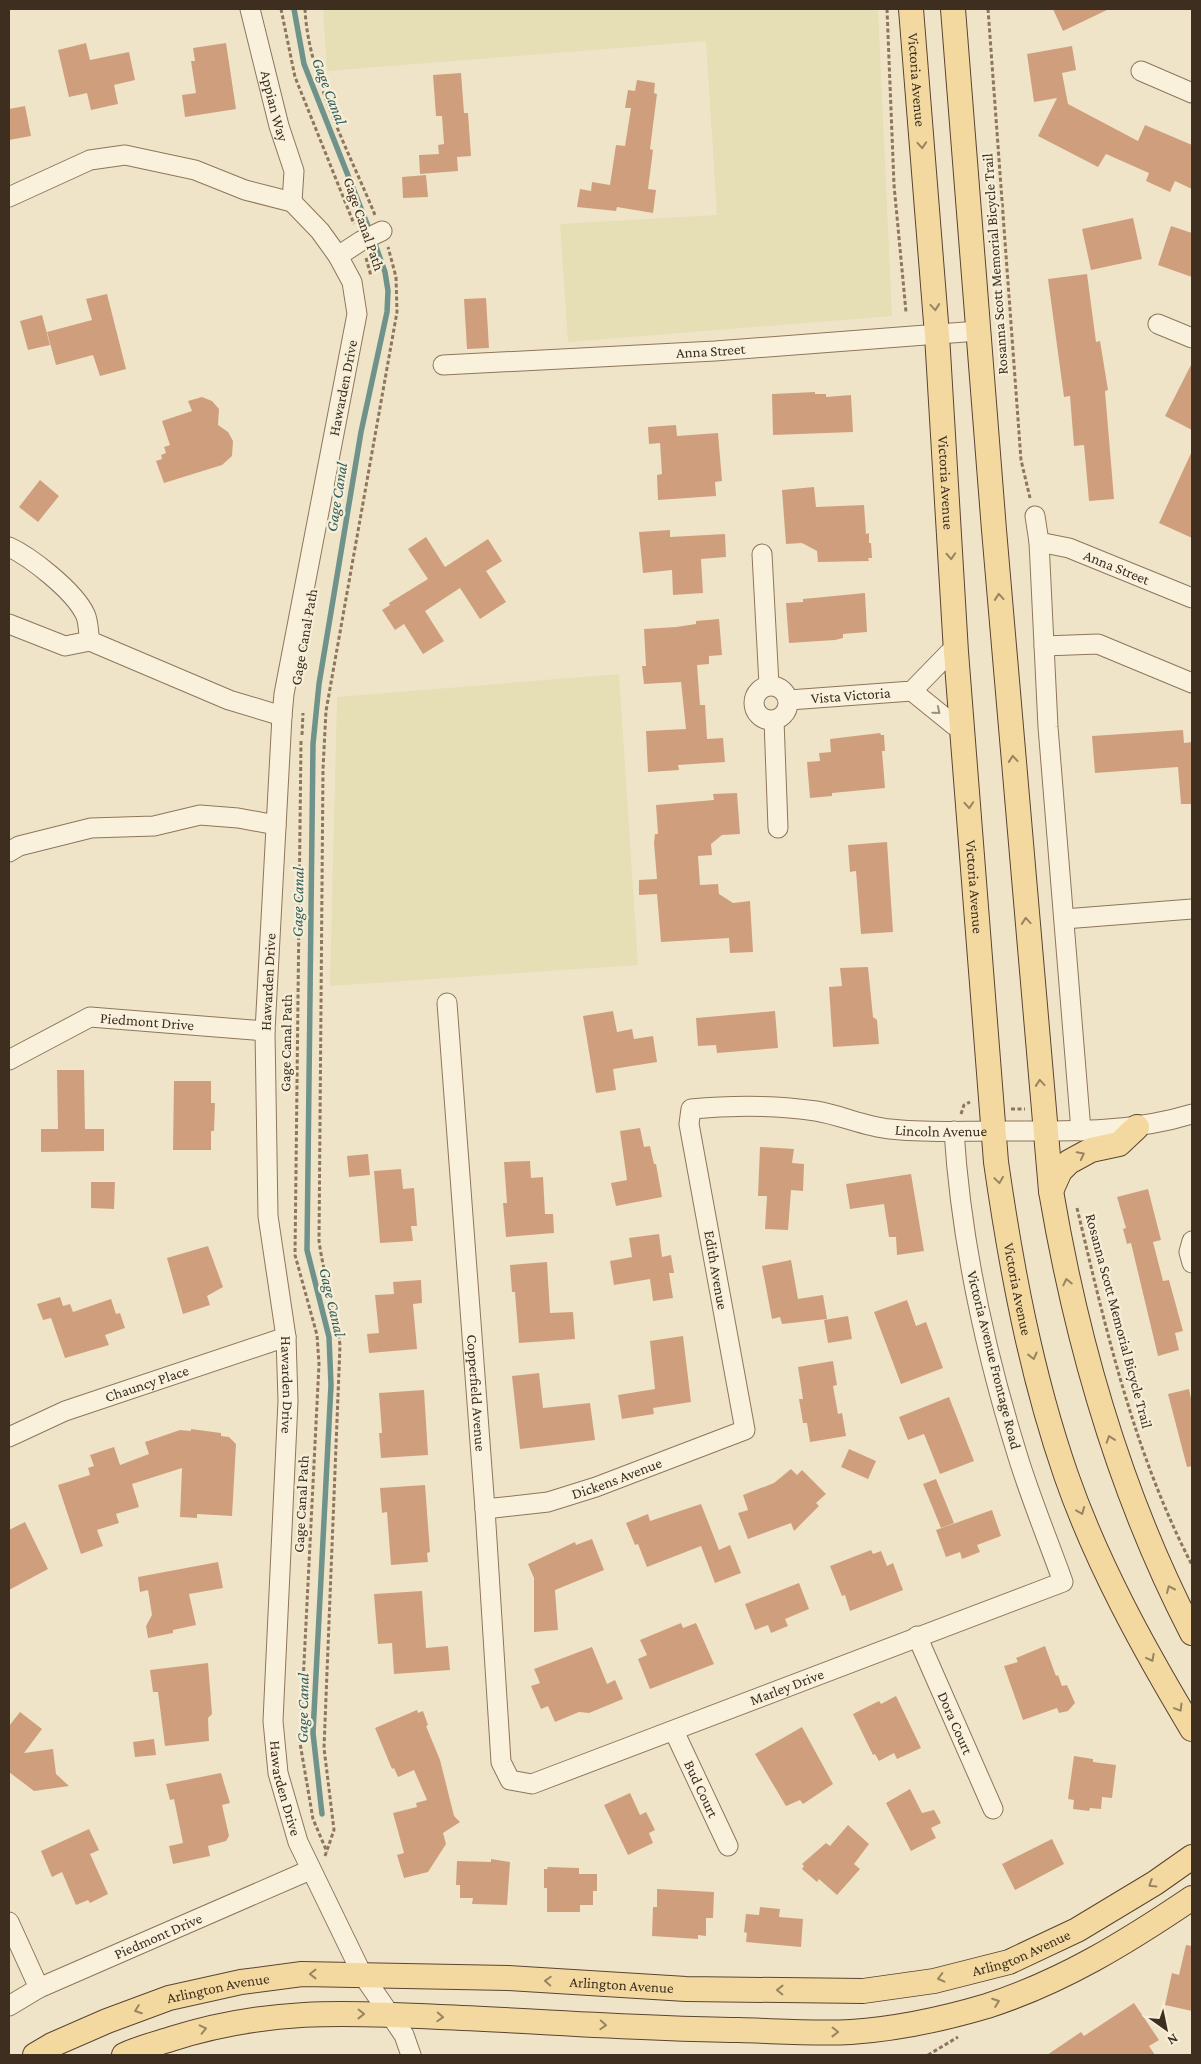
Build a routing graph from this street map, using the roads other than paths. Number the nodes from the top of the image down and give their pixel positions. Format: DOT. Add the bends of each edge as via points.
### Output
graph roads {
  1 [pos="250,9"];
  2 [pos="912,9"];
  3 [pos="953,9"];
  4 [pos="1141,71"];
  5 [pos="1192,93"];
  6 [pos="9,197"];
  7 [pos="292,202"];
  8 [pos="369,237"];
  9 [pos="338,256"];
  10 [pos="1158,324"];
  11 [pos="978,331"];
  12 [pos="937,336"];
  13 [pos="1192,338"];
  14 [pos="443,365"];
  15 [pos="1034,516"];
  16 [pos="1039,542"];
  17 [pos="9,547"];
  18 [pos="762,554"];
  19 [pos="1192,598"];
  20 [pos="9,624"];
  21 [pos="90,641"];
  22 [pos="1044,646"];
  23 [pos="956,652"];
  24 [pos="1192,683"];
  25 [pos="769,685"];
  26 [pos="912,691"];
  27 [pos="789,700"];
  28 [pos="282,716"];
  29 [pos="774,720"];
  30 [pos="963,727"];
  31 [pos="276,825"];
  32 [pos="778,828"];
  33 [pos="9,852"];
  34 [pos="1192,909"];
  35 [pos="1064,919"];
  36 [pos="447,1003"];
  37 [pos="265,1031"];
  38 [pos="9,1060"];
  39 [pos="691,1109"];
  40 [pos="1192,1114"];
  41 [pos="1043,1121"];
  42 [pos="1137,1127"];
  43 [pos="994,1131"];
  44 [pos="1081,1131"];
  45 [pos="954,1132"];
  46 [pos="1051,1191"];
  47 [pos="1192,1241"];
  48 [pos="1192,1263"];
  49 [pos="286,1337"];
  50 [pos="745,1430"];
  51 [pos="9,1436"];
  52 [pos="485,1509"];
  53 [pos="1063,1582"];
  54 [pos="1192,1633"];
  55 [pos="917,1636"];
  56 [pos="1192,1729"];
  57 [pos="674,1732"];
  58 [pos="510,1780"];
  59 [pos="993,1809"];
  60 [pos="728,1846"];
  61 [pos="1192,1857"];
  62 [pos="310,1870"];
  63 [pos="1192,1898"];
  64 [pos="9,1922"];
  65 [pos="362,1974"];
  66 [pos="40,1988"];
  67 [pos="9,2006"];
  68 [pos="392,2014"];
  69 [pos="35,2055"];
  70 [pos="124,2055"];
  71 [pos="411,2055"];
  1 -- 7 [label="street, Appian Way" via="279,126 294,171"];
  2 -- 12 [label="main road, Victoria Avenue, one-way"];
  3 -- 11 [label="main road"];
  4 -- 5 [label="street"];
  6 -- 7 [label="street" via="90,160 125,155 195,170 245,190"];
  7 -- 9 [label="street, Hawarden Drive" via="320,230"];
  8 -- 9 [label="street"];
  9 -- 28 [label="street, Hawarden Drive" via="352,282 357,314"];
  10 -- 13 [label="street"];
  11 -- 12 [label="street, Anna Street"];
  41 -- 11 [label="main road, one-way"];
  12 -- 14 [label="street, Anna Street"];
  12 -- 23 [label="main road, Victoria Avenue, one-way"];
  15 -- 16 [label="street"];
  16 -- 19 [label="street, Anna Street" via="1069,548"];
  16 -- 22 [label="street"];
  17 -- 21 [label="street" via="61,584 85,614"];
  18 -- 25 [label="street"];
  20 -- 21 [label="street" via="64,646"];
  21 -- 28 [label="street" via="229,700"];
  22 -- 24 [label="street" via="1098,644"];
  22 -- 35 [label="street"];
  23 -- 26 [label="street, Vista Victoria" via="949,653"];
  23 -- 30 [label="main road, Victoria Avenue"];
  25 -- 27 [label="street" via="782,688"];
  25 -- 29 [label="street" via="757,692 754,705 761,717"];
  26 -- 27 [label="street, Vista Victoria"];
  26 -- 30 [label="street, Vista Victoria, one-way" via="954,725"];
  27 -- 29 [label="street" via="786,713"];
  28 -- 31 [label="street, Hawarden Drive"];
  29 -- 32 [label="street"];
  30 -- 43 [label="main road, Victoria Avenue, one-way"];
  31 -- 33 [label="street" via="200,815 154,826 91,828 20,846"];
  31 -- 37 [label="street, Hawarden Drive"];
  34 -- 35 [label="street"];
  35 -- 44 [label="street"];
  36 -- 52 [label="street, Copperfield Avenue"];
  37 -- 38 [label="street, Piedmont Drive" via="90,1018"];
  37 -- 49 [label="street, Hawarden Drive" via="268,1216"];
  39 -- 45 [label="street, Lincoln Avenue" via="774,1106 818,1111 889,1129"];
  39 -- 50 [label="street, Edith Avenue" via="689,1124"];
  40 -- 42 [label="street, Lincoln Avenue"];
  41 -- 43 [label="street, Lincoln Avenue"];
  41 -- 44 [label="street, Lincoln Avenue"];
  41 -- 46 [label="main road"];
  42 -- 44 [label="street, Lincoln Avenue"];
  46 -- 42 [label="main road, one-way" via="1060,1171 1069,1162 1091,1150 1119,1144"];
  43 -- 45 [label="street, Lincoln Avenue"];
  43 -- 56 [label="main road, Victoria Avenue, one-way" via="1006,1233 1021,1311 1066,1476 1117,1592"];
  45 -- 53 [label="street, Victoria Avenue Frontage Road" via="965,1241 982,1321 1018,1458"];
  54 -- 46 [label="main road, one-way" via="1135,1509 1108,1435 1084,1354"];
  47 -- 48 [label="street" via="1189,1252"];
  49 -- 51 [label="street, Chauncy Place" via="65,1411"];
  49 -- 62 [label="street, Hawarden Drive" via="288,1401 273,1721 278,1773 295,1833"];
  50 -- 52 [label="street, Dickens Avenue" via="588,1490 548,1502"];
  52 -- 58 [label="street, Copperfield Avenue" via="501,1762"];
  53 -- 55 [label="street, Marley Drive"];
  55 -- 57 [label="street, Marley Drive"];
  55 -- 59 [label="street, Dora Court"];
  57 -- 58 [label="street, Marley Drive" via="532,1784"];
  57 -- 60 [label="street, Bud Court"];
  61 -- 65 [label="main road, Arlington Avenue, one-way" via="1077,1930 1008,1962 934,1980 863,1991 686,1989 508,1978"];
  62 -- 65 [label="street, Hawarden Drive"];
  62 -- 66 [label="street, Piedmont Drive"];
  68 -- 63 [label="main road, one-way" via="667,2029 850,2032 909,2024 987,2006 1039,1987 1092,1961"];
  64 -- 66 [label="street"];
  65 -- 68 [label="street, Hawarden Drive"];
  65 -- 69 [label="main road, Arlington Avenue, one-way" via="302,1974 241,1982 169,1998 107,2021"];
  66 -- 67 [label="street, Piedmont Drive"];
  70 -- 68 [label="main road, one-way" via="196,2031 243,2020 303,2013"];
  68 -- 71 [label="street, Hawarden Drive"];
}
